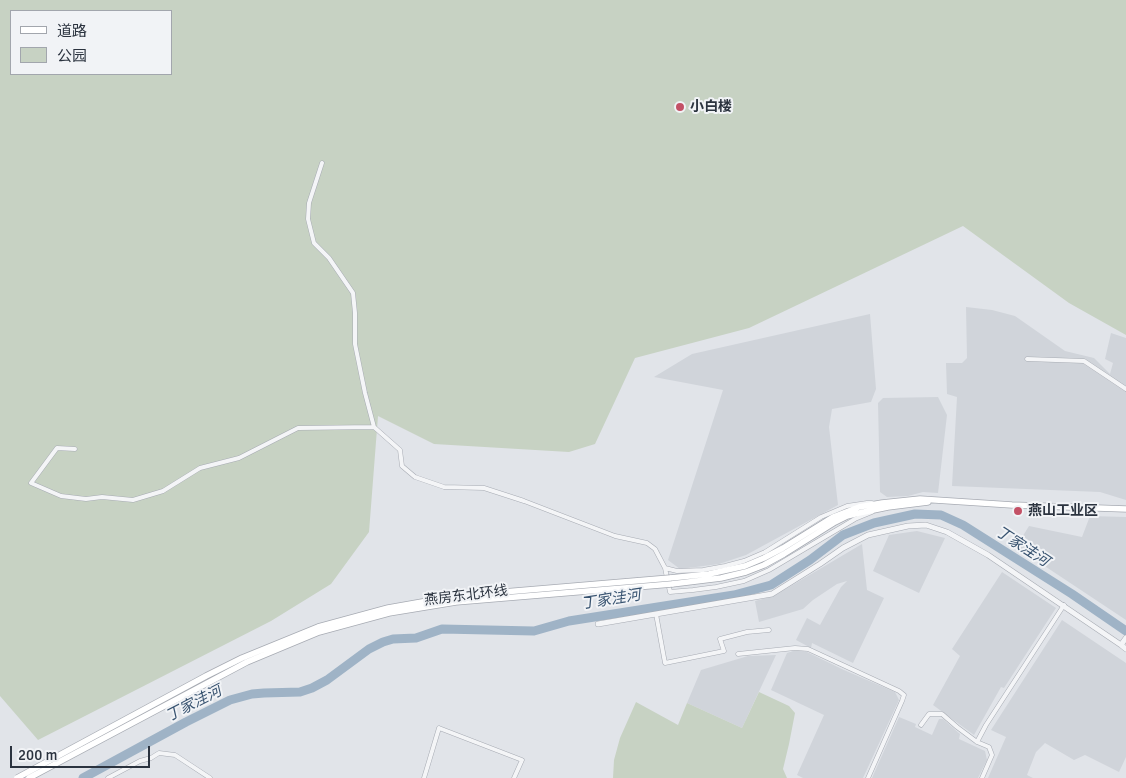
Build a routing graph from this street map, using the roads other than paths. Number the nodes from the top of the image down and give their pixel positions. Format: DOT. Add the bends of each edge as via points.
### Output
graph roads {
  1 [pos="322,163"];
  2 [pos="1027,360"];
  3 [pos="1126,389"];
  4 [pos="374,427"];
  5 [pos="76,449"];
  6 [pos="885,505"];
  7 [pos="1126,509"];
  8 [pos="665,568"];
  9 [pos="671,581"];
  10 [pos="1064,606"];
  11 [pos="656,614"];
  12 [pos="598,624"];
  13 [pos="769,630"];
  14 [pos="1126,638"];
  15 [pos="1121,644"];
  16 [pos="1126,649"];
  17 [pos="738,654"];
  18 [pos="921,725"];
  19 [pos="977,742"];
  20 [pos="17,778"];
  21 [pos="29,778"];
  22 [pos="108,778"];
  23 [pos="210,778"];
  24 [pos="424,778"];
  25 [pos="514,778"];
  26 [pos="868,778"];
  27 [pos="982,778"];
  1 -- 4 [label="street" via="308,219 314,243 329,258 353,293 355,344"];
  2 -- 3 [label="street" via="1084,361"];
  4 -- 5 [label="street" via="298,428 238,458 200,468 163,491 133,500 102,497 86,500 61,496 31,483 57,448"];
  4 -- 8 [label="street" via="400,450 402,466 415,477 444,487 484,488 615,536 647,543"];
  6 -- 7 [label="main road, 燕房东北环线" via="920,499"];
  6 -- 8 [label="street" via="847,506 821,517 766,552 744,561 703,570 677,572"];
  6 -- 8 [label="street" via="744,581 670,592"];
  6 -- 9 [label="main road, 燕房东北环线" via="859,508 833,517 745,566"];
  9 -- 20 [label="main road, 燕房东北环线, bridge" via="456,596 388,608 318,627 206,676"];
  9 -- 21 [label="main road, 燕房东北环线, bridge" via="456,602 389,614 319,632 240,666"];
  10 -- 11 [label="street" via="988,555 947,532 926,525 868,535 772,594"];
  10 -- 15 [label="street"];
  10 -- 19 [label="street"];
  11 -- 12 [label="street"];
  11 -- 13 [label="street" via="665,663 724,651 720,639"];
  14 -- 15 [label="street"];
  15 -- 16 [label="street"];
  17 -- 26 [label="street" via="808,649 904,695"];
  18 -- 19 [label="street" via="929,714 942,714"];
  19 -- 27 [label="street" via="989,747 992,755"];
  22 -- 23 [label="street" via="159,753 175,754"];
  24 -- 25 [label="street" via="440,728 522,760"];
}
